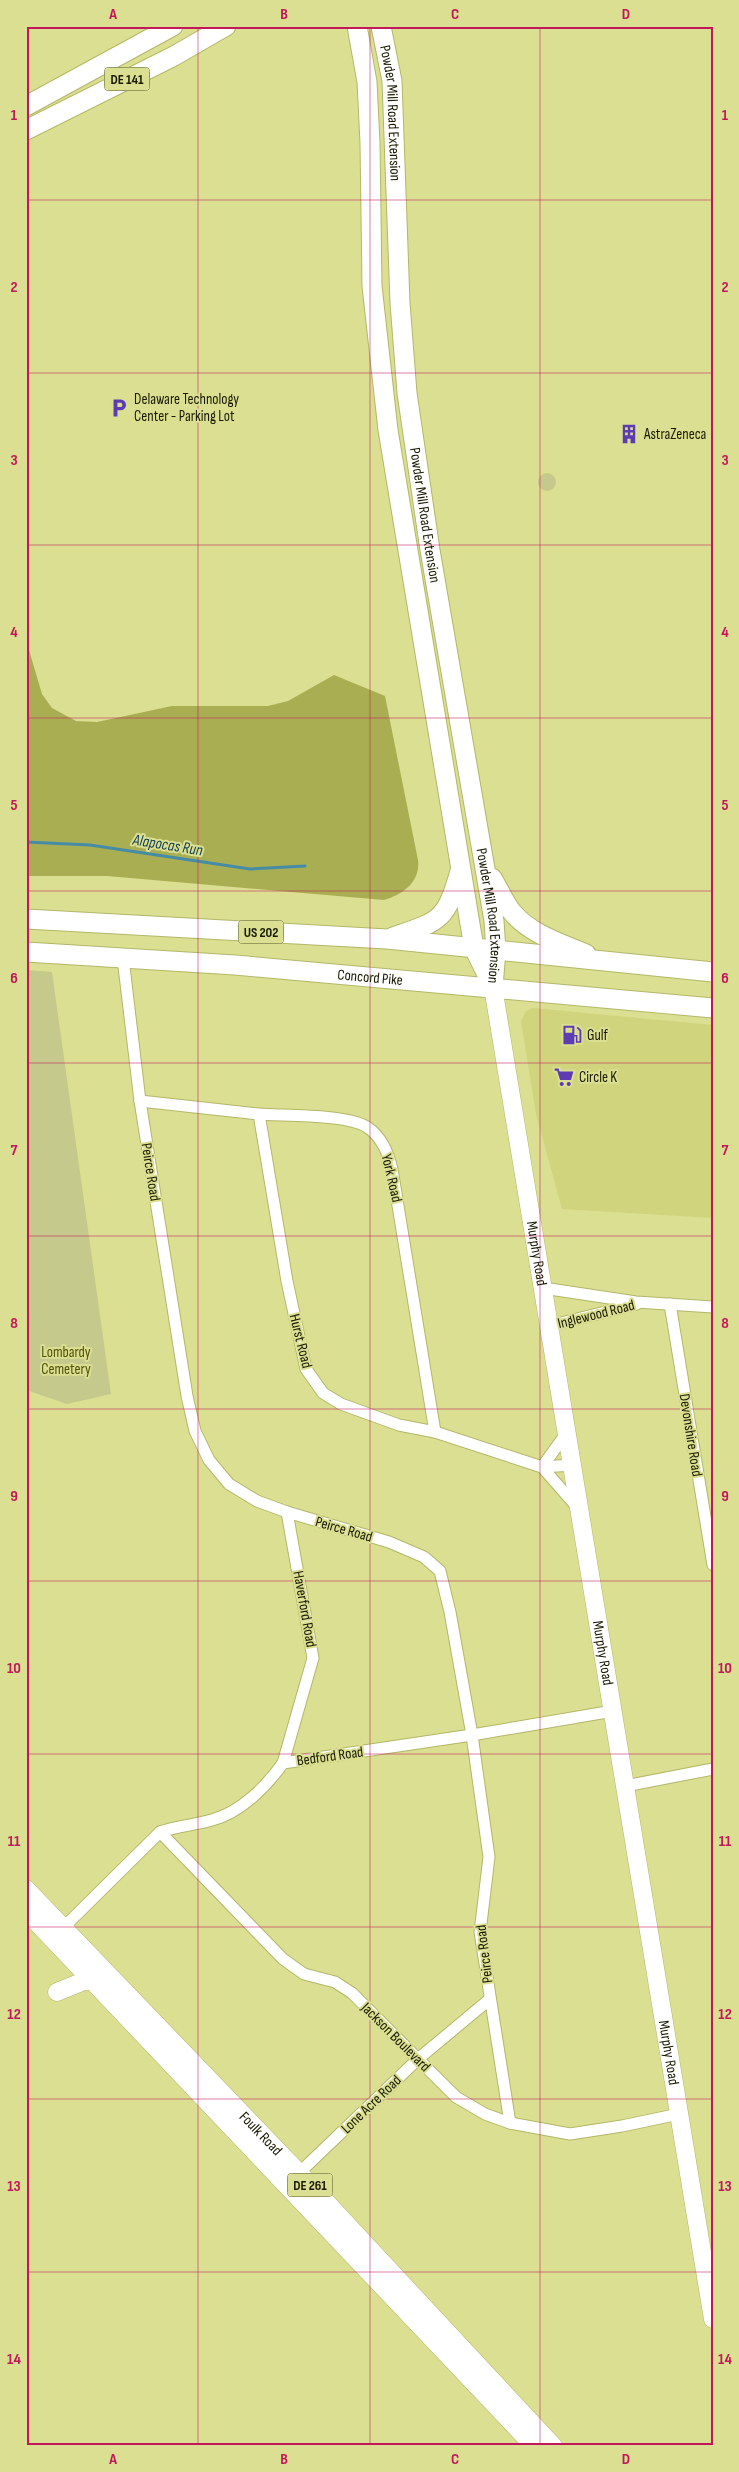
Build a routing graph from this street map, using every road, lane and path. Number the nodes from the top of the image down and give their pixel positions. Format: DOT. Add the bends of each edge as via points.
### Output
graph roads {
  1 [pos="173,26"];
  2 [pos="226,26"];
  3 [pos="357,26"];
  4 [pos="381,26"];
  5 [pos="389,26"];
  6 [pos="392,81"];
  7 [pos="26,106"];
  8 [pos="26,130"];
  9 [pos="485,866"];
  10 [pos="461,868"];
  11 [pos="26,919"];
  12 [pos="386,939"];
  13 [pos="474,948"];
  14 [pos="496,950"];
  15 [pos="26,952"];
  16 [pos="123,958"];
  17 [pos="605,962"];
  18 [pos="713,972"];
  19 [pos="493,987"];
  20 [pos="713,1008"];
  21 [pos="140,1101"];
  22 [pos="259,1114"];
  23 [pos="543,1288"];
  24 [pos="643,1303"];
  25 [pos="670,1304"];
  26 [pos="713,1307"];
  27 [pos="549,1326"];
  28 [pos="568,1431"];
  29 [pos="435,1432"];
  30 [pos="573,1465"];
  31 [pos="542,1467"];
  32 [pos="581,1510"];
  33 [pos="287,1512"];
  34 [pos="713,1564"];
  35 [pos="613,1711"];
  36 [pos="472,1735"];
  37 [pos="283,1763"];
  38 [pos="713,1769"];
  39 [pos="625,1786"];
  40 [pos="160,1832"];
  41 [pos="26,1889"];
  42 [pos="26,1911"];
  43 [pos="60,1936"];
  44 [pos="93,1981"];
  45 [pos="57,1992"];
  46 [pos="490,1999"];
  47 [pos="418,2059"];
  48 [pos="679,2114"];
  49 [pos="510,2123"];
  50 [pos="299,2173"];
  51 [pos="713,2320"];
  52 [pos="534,2446"];
  53 [pos="553,2446"];
  1 -- 7 [label="highway, DE 141"];
  2 -- 8 [label="highway, DE 141" via="174,56"];
  3 -- 10 [label="highway, Powder Mill Road Extension" via="367,82 372,286 388,430"];
  4 -- 6 [label="highway, Powder Mill Road Extension"];
  5 -- 6 [label="highway"];
  6 -- 9 [label="highway, Powder Mill Road Extension" via="397,250 407,392 430,550"];
  9 -- 14 [label="highway, Powder Mill Road Extension"];
  9 -- 17 [label="highway" via="505,902 520,920 535,931"];
  10 -- 12 [label="highway" via="443,915 428,925"];
  10 -- 13 [label="highway, Powder Mill Road Extension"];
  11 -- 12 [label="highway, US 202"];
  12 -- 13 [label="highway, US 202"];
  13 -- 14 [label="highway, US 202"];
  13 -- 19 [label="highway, Powder Mill Road Extension"];
  14 -- 17 [label="highway, US 202"];
  14 -- 19 [label="highway, Powder Mill Road Extension"];
  15 -- 16 [label="highway, Concord Pike / US 202"];
  16 -- 19 [label="highway, Concord Pike / US 202"];
  16 -- 21 [label="street, Peirce Road"];
  17 -- 18 [label="highway, US 202"];
  19 -- 20 [label="highway, Concord Pike / US 202"];
  19 -- 23 [label="main road, Murphy Road"];
  21 -- 22 [label="street, York Road"];
  21 -- 33 [label="street, Peirce Road" via="195,1431 209,1460 229,1484 257,1501"];
  22 -- 29 [label="street, Hurst Road" via="287,1281 306,1369 323,1393 340,1404 399,1424"];
  22 -- 29 [label="street, York Road" via="354,1121 369,1128 388,1152"];
  23 -- 24 [label="street, Inglewood Road"];
  23 -- 27 [label="main road, Murphy Road"];
  24 -- 25 [label="street, Inglewood Road"];
  24 -- 27 [label="street, Inglewood Road"];
  25 -- 26 [label="street, Inglewood Road"];
  25 -- 34 [label="street, Devonshire Road"];
  27 -- 28 [label="main road, Murphy Road"];
  28 -- 30 [label="main road, Murphy Road"];
  28 -- 31 [label="street"];
  29 -- 31 [label="street, Hurst Road"];
  30 -- 31 [label="street, Hurst Road"];
  30 -- 32 [label="main road, Murphy Road"];
  31 -- 32 [label="street"];
  32 -- 35 [label="main road, Murphy Road"];
  33 -- 36 [label="street, Peirce Road" via="389,1542 424,1557 440,1571"];
  33 -- 37 [label="street, Haverford Road" via="313,1658"];
  35 -- 36 [label="street, Bedford Road"];
  35 -- 39 [label="main road, Murphy Road"];
  36 -- 37 [label="street, Bedford Road"];
  36 -- 46 [label="street, Peirce Road" via="489,1857 480,1932"];
  37 -- 40 [label="street, Bedford Road" via="242,1806 214,1820"];
  38 -- 39 [label="street"];
  39 -- 48 [label="main road, Murphy Road"];
  40 -- 43 [label="street, Bedford Road"];
  40 -- 47 [label="street, Jackson Boulevard" via="283,1960 304,1974 335,1982 352,1993"];
  41 -- 43 [label="main road, Foulk Road / DE 261"];
  42 -- 43 [label="main road, Foulk Road / DE 261"];
  43 -- 44 [label="main road, Foulk Road / DE 261"];
  43 -- 50 [label="main road, Foulk Road / DE 261"];
  44 -- 45 [label="main road" via="84,1981"];
  44 -- 52 [label="main road, Foulk Road / DE 261"];
  46 -- 47 [label="street, Lone Acre Road"];
  46 -- 49 [label="street, Peirce Road"];
  47 -- 49 [label="street, Jackson Boulevard" via="456,2097 485,2114"];
  47 -- 50 [label="street, Lone Acre Road"];
  48 -- 49 [label="street, Jackson Boulevard" via="570,2134"];
  48 -- 51 [label="main road, Murphy Road"];
  50 -- 53 [label="main road, Foulk Road / DE 261"];
}
